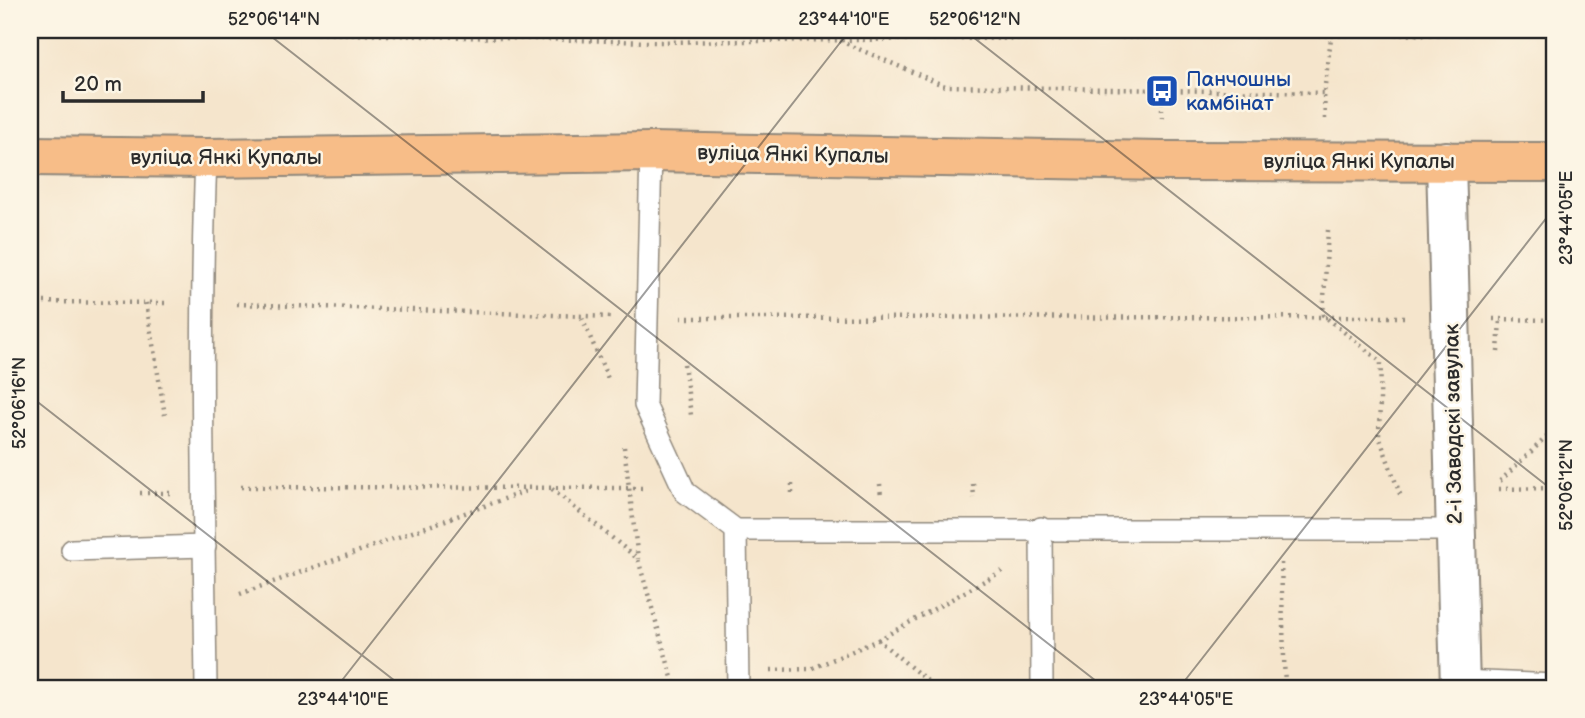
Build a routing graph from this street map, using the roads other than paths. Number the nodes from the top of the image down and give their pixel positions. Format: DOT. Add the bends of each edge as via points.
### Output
graph roads {
  1 [pos="651,152"];
  2 [pos="30,156"];
  3 [pos="206,158"];
  4 [pos="1446,161"];
  5 [pos="1555,162"];
  6 [pos="1041,528"];
  7 [pos="736,530"];
  8 [pos="1454,530"];
  9 [pos="205,546"];
  10 [pos="72,550"];
  11 [pos="1460,685"];
  12 [pos="1555,685"];
  13 [pos="206,688"];
  14 [pos="738,688"];
  15 [pos="1042,688"];
  1 -- 3 [label="main road, вуліца Янкі Купалы"];
  1 -- 4 [label="main road, вуліца Янкі Купалы"];
  1 -- 7 [label="lane" via="645,405 682,487"];
  2 -- 3 [label="main road, вуліца Янкі Купалы"];
  3 -- 9 [label="lane" via="200,303"];
  4 -- 5 [label="main road, вуліца Янкі Купалы"];
  4 -- 8 [label="street, 2-і Заводскі завулак"];
  6 -- 7 [label="lane"];
  6 -- 8 [label="lane"];
  6 -- 15 [label="lane"];
  7 -- 14 [label="lane"];
  8 -- 11 [label="street, 2-і Заводскі завулак"];
  9 -- 10 [label="lane"];
  9 -- 13 [label="lane"];
  11 -- 12 [label="lane"];
}
